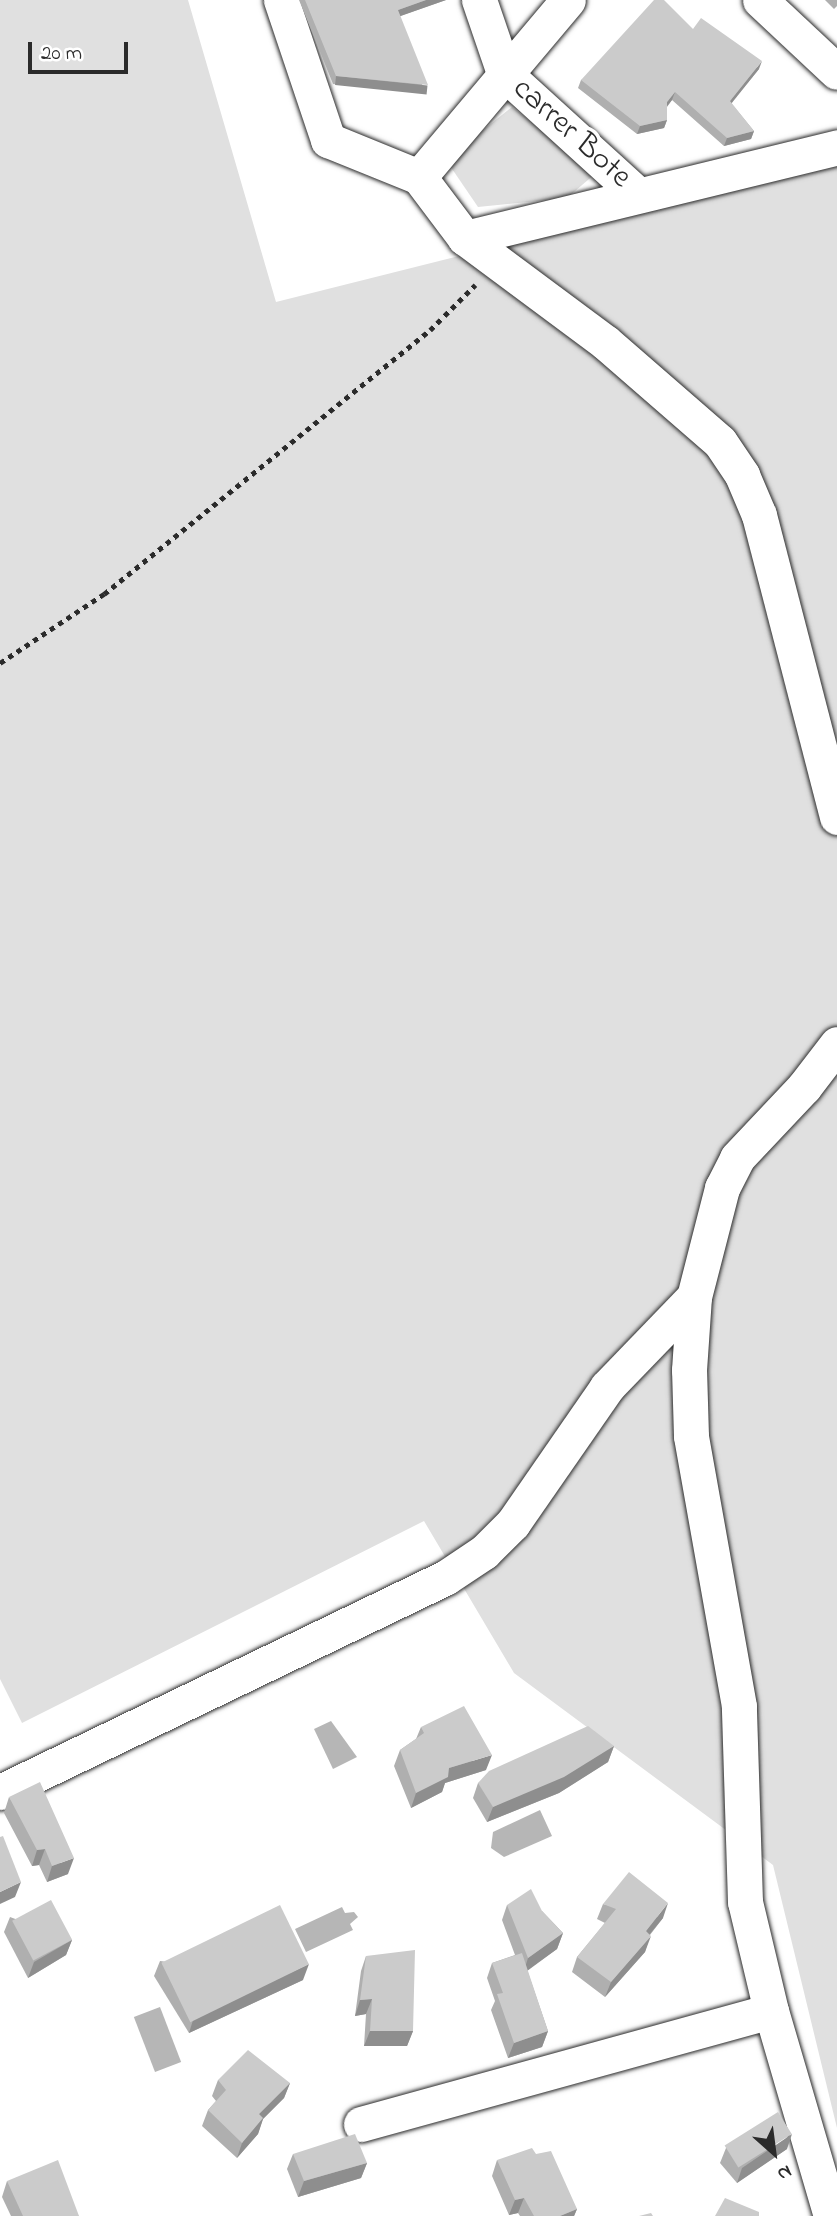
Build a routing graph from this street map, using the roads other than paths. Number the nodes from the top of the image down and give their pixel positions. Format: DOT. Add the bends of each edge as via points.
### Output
graph roads {
  1 [pos="281,0"];
  2 [pos="479,0"];
  3 [pos="568,0"];
  4 [pos="760,0"];
  5 [pos="837,72"];
  6 [pos="504,73"];
  7 [pos="837,147"];
  8 [pos="419,177"];
  9 [pos="638,195"];
  10 [pos="466,238"];
  11 [pos="837,817"];
  12 [pos="837,1044"];
  13 [pos="694,1297"];
  14 [pos="0,1792"];
  15 [pos="771,2011"];
  16 [pos="362,2124"];
  17 [pos="831,2216"];
  1 -- 8 [label="street" via="328,140"];
  2 -- 6 [label="street"];
  3 -- 6 [label="street"];
  4 -- 5 [label="street"];
  6 -- 8 [label="street"];
  6 -- 9 [label="street, carrer Bote"];
  7 -- 9 [label="street"];
  8 -- 10 [label="street"];
  9 -- 10 [label="street"];
  10 -- 11 [label="street" via="681,405 720,442 742,475 768,548"];
  12 -- 13 [label="street" via="737,1158 719,1198"];
  13 -- 14 [label="street" via="607,1387 513,1523 484,1552 445,1578"];
  13 -- 15 [label="street" via="691,1436 739,1706 745,1902"];
  15 -- 16 [label="street"];
  15 -- 17 [label="street"];
}
